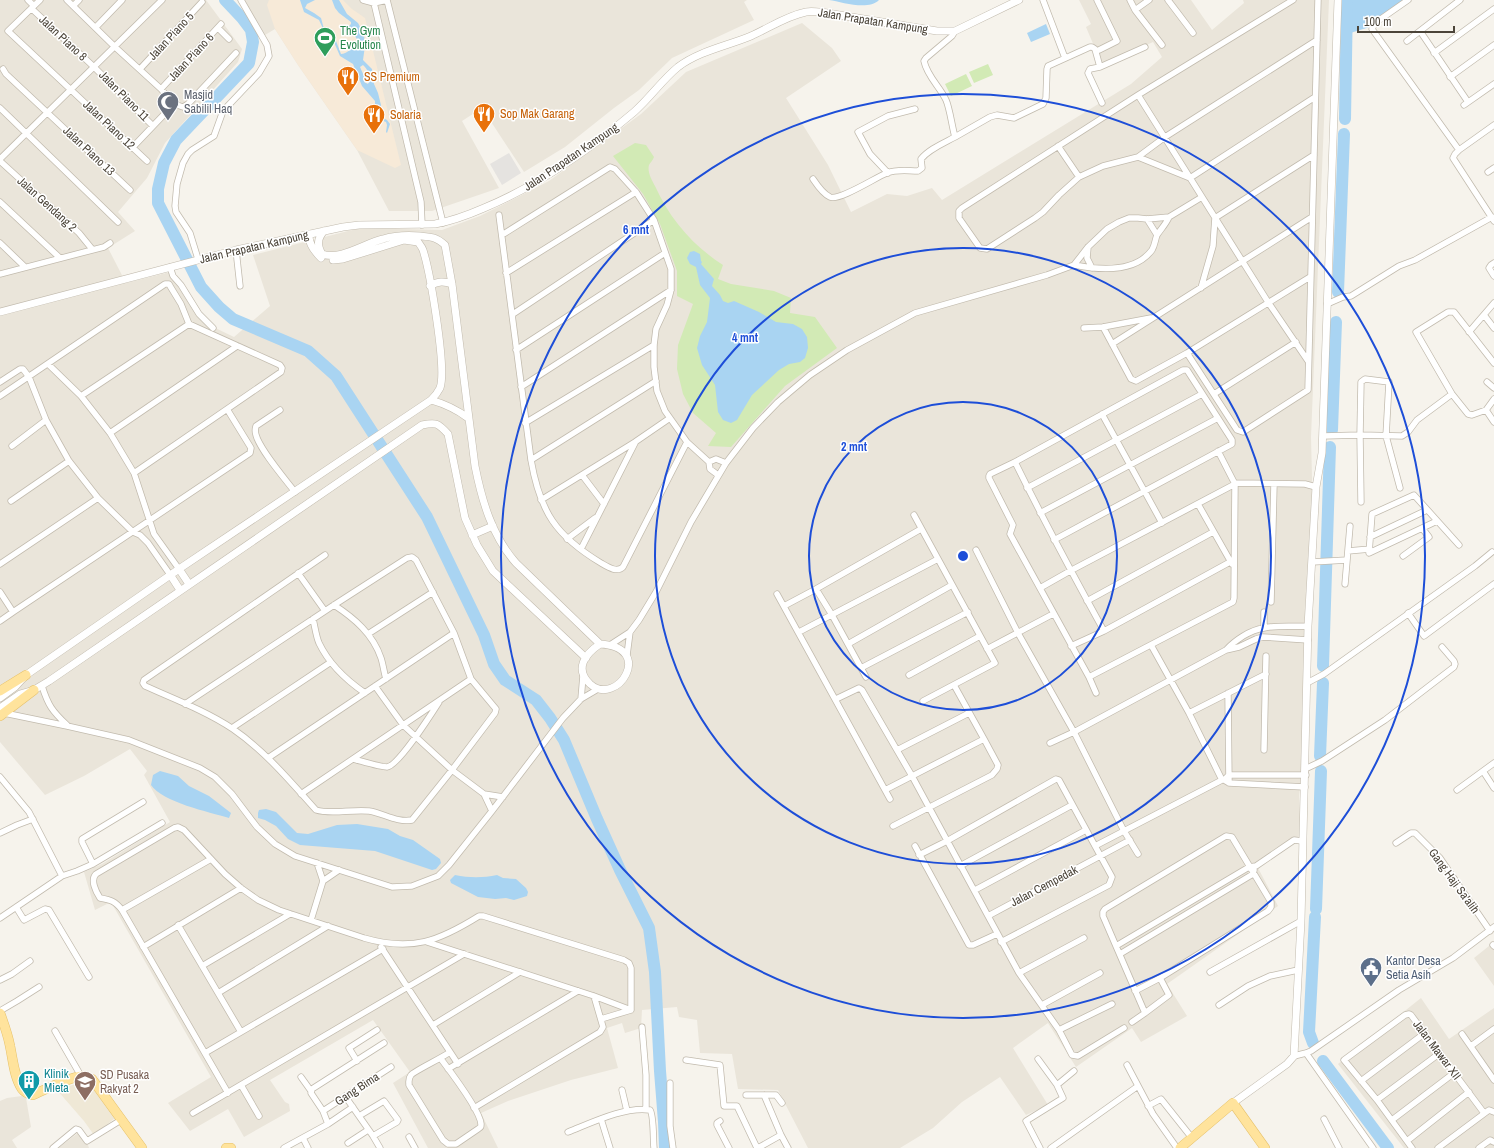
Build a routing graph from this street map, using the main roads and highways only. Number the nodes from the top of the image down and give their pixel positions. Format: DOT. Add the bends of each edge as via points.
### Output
graph roads {
  1 [pos="26,675"];
  2 [pos="34,689"];
  3 [pos="0,691"];
  4 [pos="1,712"];
  5 [pos="0,1012"];
  6 [pos="142,1148"];
  7 [pos="226,1148"];
  8 [pos="231,1148"];
  9 [pos="1180,1148"];
  10 [pos="1264,1148"];
  1 -- 3 [label="main road"];
  2 -- 4 [label="main road"];
  5 -- 6 [label="main road" via="22,1089 33,1095 86,1076 92,1079"];
  7 -- 8 [label="main road"];
  9 -- 10 [label="main road" via="1234,1103"];
}
